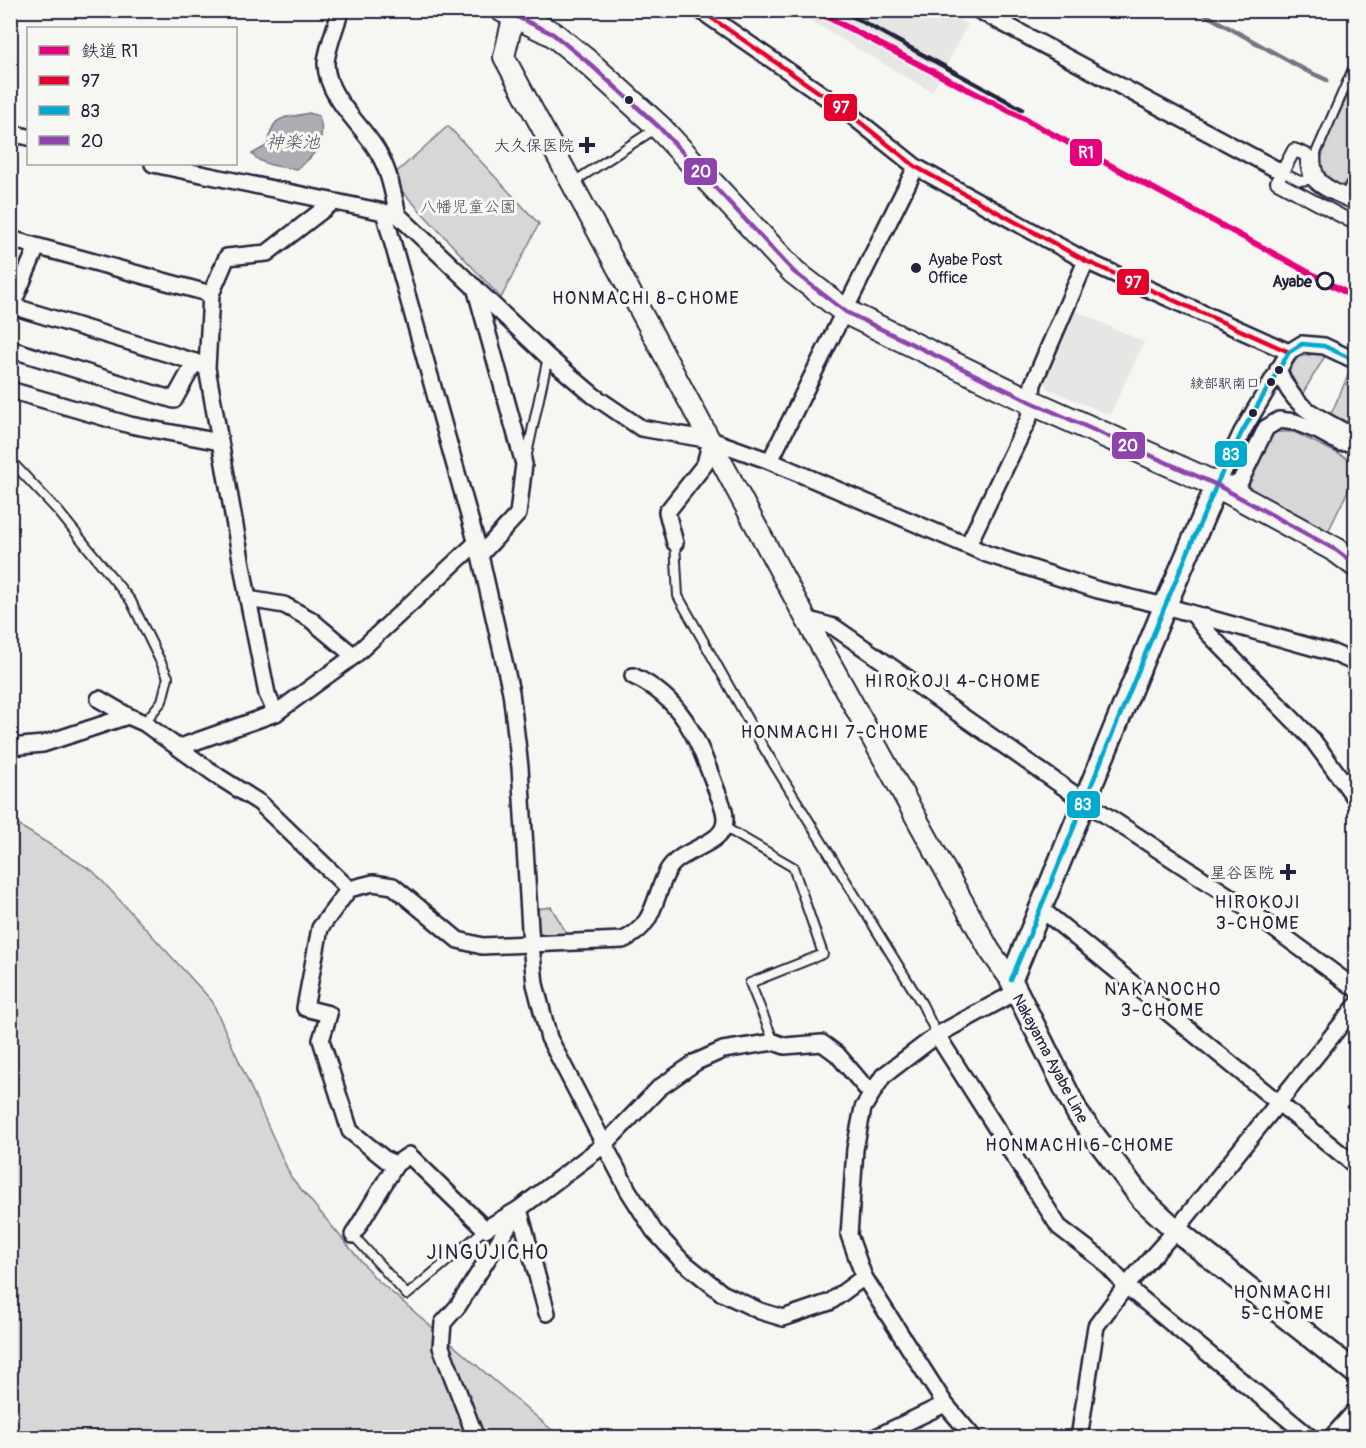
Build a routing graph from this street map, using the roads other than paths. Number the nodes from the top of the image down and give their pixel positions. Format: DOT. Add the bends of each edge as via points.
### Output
graph roads {
  1 [pos="341,10"];
  2 [pos="700,10"];
  3 [pos="978,10"];
  4 [pos="509,12"];
  5 [pos="1356,62"];
  6 [pos="659,127"];
  7 [pos="10,133"];
  8 [pos="27,137"];
  9 [pos="158,165"];
  10 [pos="916,166"];
  11 [pos="1278,170"];
  12 [pos="1356,173"];
  13 [pos="1317,179"];
  14 [pos="572,183"];
  15 [pos="1346,194"];
  16 [pos="1356,198"];
  17 [pos="333,202"];
  18 [pos="1356,204"];
  19 [pos="391,214"];
  20 [pos="1356,224"];
  21 [pos="10,238"];
  22 [pos="37,247"];
  23 [pos="1086,261"];
  24 [pos="476,287"];
  25 [pos="212,294"];
  26 [pos="11,308"];
  27 [pos="846,312"];
  28 [pos="10,349"];
  29 [pos="1289,351"];
  30 [pos="548,357"];
  31 [pos="1356,361"];
  32 [pos="201,365"];
  33 [pos="1278,369"];
  34 [pos="10,390"];
  35 [pos="1031,402"];
  36 [pos="1356,435"];
  37 [pos="711,440"];
  38 [pos="220,442"];
  39 [pos="1356,442"];
  40 [pos="10,460"];
  41 [pos="770,461"];
  42 [pos="524,464"];
  43 [pos="1217,485"];
  44 [pos="675,543"];
  45 [pos="968,545"];
  46 [pos="478,549"];
  47 [pos="1356,565"];
  48 [pos="248,599"];
  49 [pos="1165,606"];
  50 [pos="1194,615"];
  51 [pos="806,619"];
  52 [pos="354,656"];
  53 [pos="1356,663"];
  54 [pos="633,676"];
  55 [pos="99,699"];
  56 [pos="276,713"];
  57 [pos="128,716"];
  58 [pos="144,723"];
  59 [pos="10,747"];
  60 [pos="180,747"];
  61 [pos="1356,799"];
  62 [pos="1084,801"];
  63 [pos="724,827"];
  64 [pos="349,889"];
  65 [pos="1040,908"];
  66 [pos="531,945"];
  67 [pos="1013,986"];
  68 [pos="1356,988"];
  69 [pos="1356,1006"];
  70 [pos="937,1035"];
  71 [pos="774,1042"];
  72 [pos="871,1094"];
  73 [pos="1278,1103"];
  74 [pos="605,1144"];
  75 [pos="396,1164"];
  76 [pos="1356,1166"];
  77 [pos="519,1209"];
  78 [pos="485,1229"];
  79 [pos="1176,1230"];
  80 [pos="353,1234"];
  81 [pos="864,1277"];
  82 [pos="1126,1286"];
  83 [pos="547,1313"];
  84 [pos="1356,1373"];
  85 [pos="945,1404"];
  86 [pos="1356,1410"];
  87 [pos="476,1437"];
  88 [pos="874,1437"];
  89 [pos="974,1437"];
  90 [pos="1079,1437"];
  91 [pos="1311,1437"];
  92 [pos="1332,1437"];
  1 -- 19 [label="street" via="326,63 338,98 379,152 390,178"];
  2 -- 10 [label="street" via="846,111"];
  3 -- 11 [label="street"];
  4 -- 6 [label="main road" via="553,34"];
  4 -- 14 [label="street" via="504,57"];
  5 -- 13 [label="lane" via="1316,153"];
  6 -- 14 [label="lane"];
  6 -- 27 [label="main road" via="794,272"];
  7 -- 8 [label="street"];
  9 -- 17 [label="street"];
  10 -- 23 [label="street"];
  10 -- 27 [label="street"];
  11 -- 13 [label="lane" via="1300,182"];
  11 -- 13 [label="street" via="1294,150 1307,155 1306,168"];
  11 -- 20 [label="street" via="1277,182"];
  12 -- 15 [label="lane"];
  13 -- 15 [label="lane"];
  13 -- 18 [label="street" via="1315,184"];
  14 -- 37 [label="street"];
  15 -- 16 [label="lane"];
  17 -- 19 [label="street"];
  17 -- 25 [label="street" via="267,253 227,257"];
  19 -- 24 [label="street"];
  19 -- 46 [label="street"];
  21 -- 22 [label="street"];
  22 -- 25 [label="street"];
  22 -- 26 [label="street"];
  23 -- 29 [label="street"];
  23 -- 35 [label="street" via="1033,384"];
  24 -- 30 [label="street"];
  24 -- 42 [label="street"];
  25 -- 32 [label="street"];
  26 -- 32 [label="street"];
  27 -- 35 [label="main road"];
  27 -- 41 [label="street"];
  28 -- 32 [label="street" via="174,400"];
  29 -- 31 [label="street" via="1302,344 1324,346"];
  29 -- 33 [label="street"];
  30 -- 37 [label="street" via="594,396 641,428"];
  30 -- 42 [label="lane"];
  32 -- 38 [label="street"];
  33 -- 36 [label="street" via="1292,397 1302,407"];
  33 -- 43 [label="street"];
  34 -- 38 [label="street" via="129,425"];
  35 -- 43 [label="main road"];
  35 -- 45 [label="street" via="1029,418"];
  37 -- 41 [label="street"];
  37 -- 44 [label="street" via="705,464 667,512"];
  37 -- 51 [label="street"];
  38 -- 48 [label="street"];
  39 -- 43 [label="street" via="1340,443 1303,425 1279,420 1266,428 1239,484"];
  40 -- 58 [label="lane" via="58,511 131,601 168,676 162,701"];
  41 -- 45 [label="street"];
  42 -- 46 [label="street" via="518,514"];
  43 -- 47 [label="main road" via="1336,550"];
  43 -- 49 [label="main road, Nakayama Ayabe Line"];
  44 -- 70 [label="lane" via="678,596 762,745 922,1004"];
  45 -- 49 [label="street" via="1098,590"];
  46 -- 52 [label="street"];
  46 -- 66 [label="street" via="511,692 520,767"];
  48 -- 52 [label="street" via="285,605 310,619"];
  48 -- 56 [label="street" via="267,694"];
  49 -- 50 [label="street"];
  49 -- 62 [label="main road, Nakayama Ayabe Line"];
  50 -- 53 [label="street" via="1333,653"];
  50 -- 61 [label="street" via="1206,632 1312,739"];
  51 -- 62 [label="street" via="834,627"];
  51 -- 67 [label="street"];
  52 -- 56 [label="street"];
  54 -- 63 [label="street" via="649,684 677,709 696,738 725,813"];
  55 -- 57 [label="street"];
  56 -- 60 [label="street"];
  57 -- 58 [label="street"];
  57 -- 59 [label="street" via="43,744"];
  58 -- 60 [label="street"];
  60 -- 64 [label="street" via="260,803"];
  62 -- 65 [label="main road, Nakayama Ayabe Line"];
  62 -- 68 [label="street" via="1235,900"];
  63 -- 66 [label="street" via="714,838 677,858 668,869 652,913 637,934 622,940"];
  63 -- 71 [label="lane" via="793,867 823,954 750,983"];
  64 -- 66 [label="street" via="373,883 393,886 458,940 482,946"];
  64 -- 75 [label="street" via="320,928 305,1008 329,1014 321,1040 350,1131"];
  65 -- 67 [label="main road, Nakayama Ayabe Line"];
  65 -- 73 [label="street"];
  66 -- 74 [label="street" via="535,984 549,1038"];
  67 -- 70 [label="street"];
  67 -- 79 [label="main road, Nakayama Ayabe Line" via="1078,1114 1142,1199"];
  69 -- 73 [label="street"];
  70 -- 72 [label="street" via="883,1076"];
  70 -- 82 [label="street" via="1059,1227 1101,1259"];
  71 -- 72 [label="street" via="785,1046 822,1043 837,1054"];
  71 -- 74 [label="street" via="723,1050 696,1062 659,1088"];
  72 -- 81 [label="street" via="863,1108 855,1149 849,1235"];
  73 -- 76 [label="street"];
  73 -- 79 [label="street"];
  74 -- 77 [label="street"];
  74 -- 81 [label="street" via="654,1231 681,1260 722,1293 783,1318 830,1302"];
  75 -- 78 [label="street" via="409,1155"];
  75 -- 80 [label="street"];
  77 -- 78 [label="street"];
  77 -- 83 [label="street"];
  77 -- 87 [label="street" via="458,1306 443,1323 441,1347"];
  78 -- 80 [label="lane" via="407,1295"];
  79 -- 82 [label="street"];
  79 -- 84 [label="main road, Nakayama Ayabe Line"];
  81 -- 85 [label="street"];
  82 -- 90 [label="street" via="1096,1326"];
  82 -- 91 [label="street"];
  85 -- 88 [label="street"];
  85 -- 89 [label="street"];
  86 -- 92 [label="street"];
}
